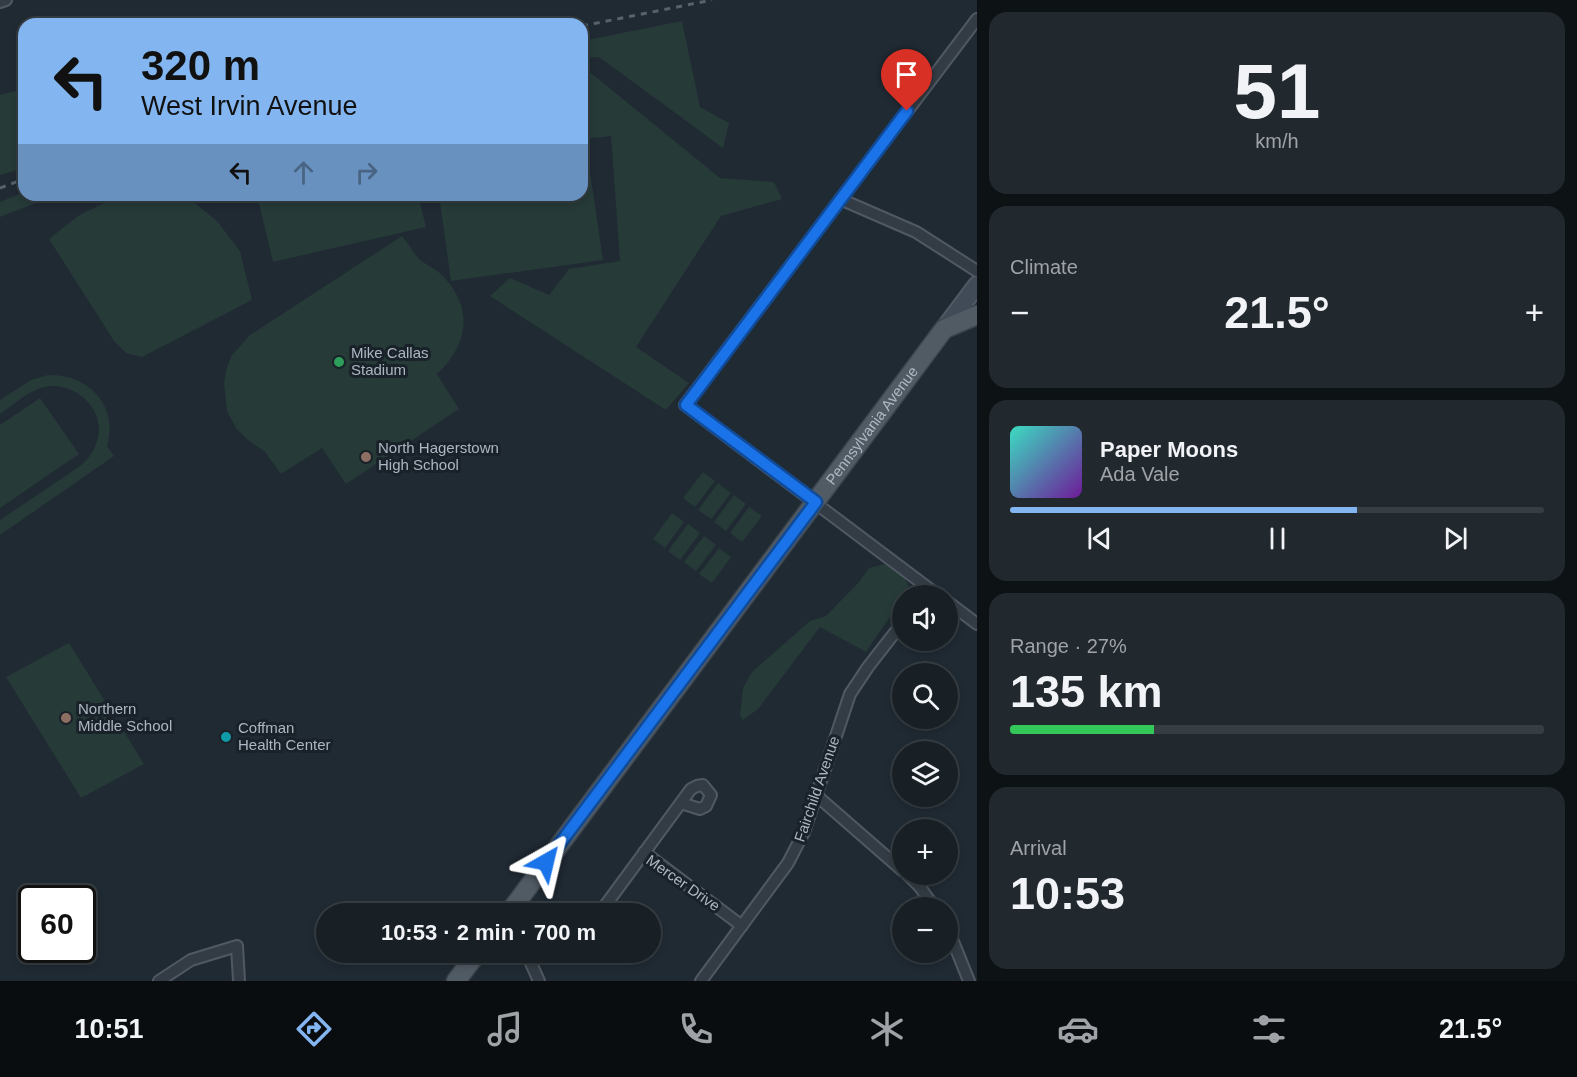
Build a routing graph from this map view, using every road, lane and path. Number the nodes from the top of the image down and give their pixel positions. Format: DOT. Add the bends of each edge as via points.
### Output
graph roads {
  1 [pos="6,0"];
  2 [pos="0,2"];
  3 [pos="977,19"];
  4 [pos="840,199"];
  5 [pos="977,271"];
  6 [pos="977,285"];
  7 [pos="977,315"];
  8 [pos="944,329"];
  9 [pos="816,502"];
  10 [pos="917,585"];
  11 [pos="958,610"];
  12 [pos="977,624"];
  13 [pos="892,636"];
  14 [pos="817,796"];
  15 [pos="681,803"];
  16 [pos="644,852"];
  17 [pos="892,861"];
  18 [pos="918,885"];
  19 [pos="927,897"];
  20 [pos="516,903"];
  21 [pos="607,903"];
  22 [pos="742,926"];
  23 [pos="958,954"];
  24 [pos="470,963"];
  25 [pos="531,963"];
  26 [pos="159,981"];
  27 [pos="239,981"];
  28 [pos="456,981"];
  29 [pos="539,981"];
  30 [pos="701,981"];
  31 [pos="969,981"];
  1 -- 2 [label="street"];
  3 -- 4 [label="street"];
  4 -- 5 [label="street" via="916,232"];
  4 -- 9 [label="street" via="686,405"];
  6 -- 8 [label="main road, Pennsylvania Avenue"];
  7 -- 8 [label="main road"];
  8 -- 9 [label="main road, Pennsylvania Avenue"];
  9 -- 10 [label="street"];
  9 -- 20 [label="main road, Pennsylvania Avenue"];
  11 -- 12 [label="street"];
  13 -- 14 [label="street, Fairchild Avenue" via="850,694"];
  14 -- 17 [label="street"];
  14 -- 22 [label="street, Fairchild Avenue" via="788,863"];
  15 -- 16 [label="street"];
  16 -- 21 [label="street, Mercer Drive"];
  16 -- 22 [label="street, Mercer Drive"];
  18 -- 19 [label="street"];
  22 -- 30 [label="street, Fairchild Avenue"];
  23 -- 31 [label="street"];
  24 -- 28 [label="main road"];
  25 -- 29 [label="street"];
  26 -- 27 [label="street" via="191,960 237,946"];
}
